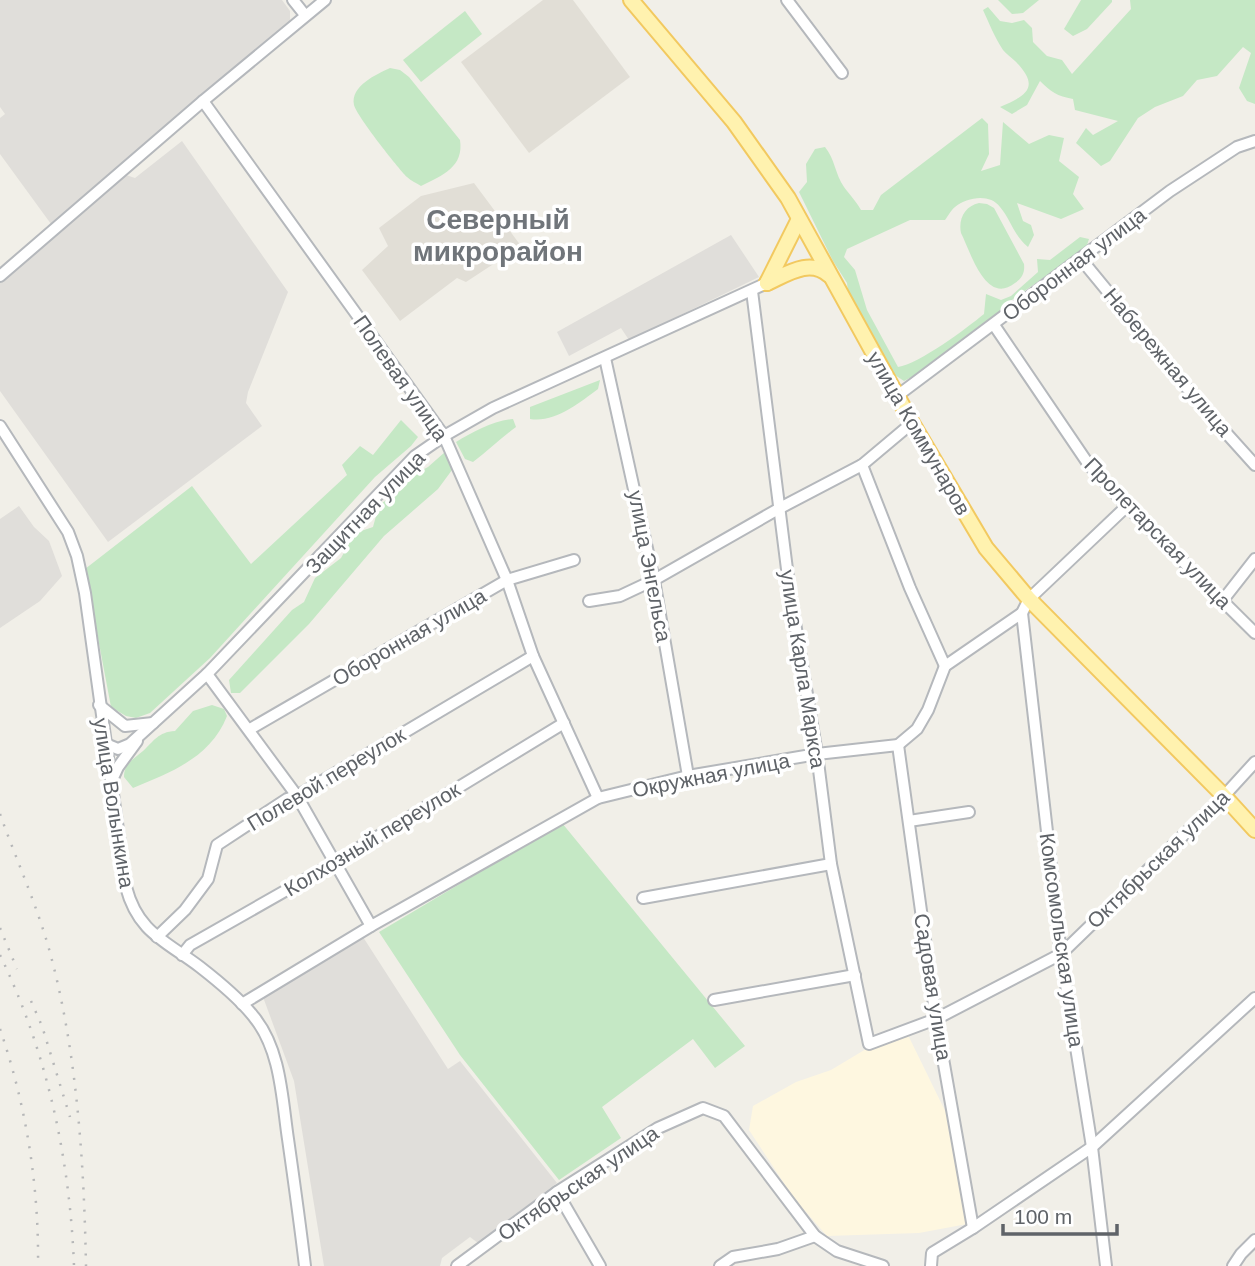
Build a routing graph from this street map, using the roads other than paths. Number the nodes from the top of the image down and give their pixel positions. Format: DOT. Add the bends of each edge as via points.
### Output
graph roads {
  1 [pos="293,0"];
  2 [pos="325,0"];
  3 [pos="631,0"];
  4 [pos="787,0"];
  5 [pos="305,15"];
  6 [pos="842,72"];
  7 [pos="203,101"];
  8 [pos="1255,141"];
  9 [pos="799,219"];
  10 [pos="815,247"];
  11 [pos="779,258"];
  12 [pos="1081,260"];
  13 [pos="805,267"];
  14 [pos="0,276"];
  15 [pos="831,277"];
  16 [pos="767,283"];
  17 [pos="752,291"];
  18 [pos="994,325"];
  19 [pos="605,358"];
  20 [pos="897,396"];
  21 [pos="912,424"];
  22 [pos="0,426"];
  23 [pos="444,436"];
  24 [pos="862,465"];
  25 [pos="1255,465"];
  26 [pos="1127,506"];
  27 [pos="780,508"];
  28 [pos="1255,559"];
  29 [pos="574,560"];
  30 [pos="507,580"];
  31 [pos="654,580"];
  32 [pos="1029,598"];
  33 [pos="1223,600"];
  34 [pos="589,601"];
  35 [pos="1022,613"];
  36 [pos="1255,633"];
  37 [pos="533,656"];
  38 [pos="945,666"];
  39 [pos="207,674"];
  40 [pos="99,705"];
  41 [pos="153,723"];
  42 [pos="564,723"];
  43 [pos="125,726"];
  44 [pos="250,729"];
  45 [pos="106,740"];
  46 [pos="898,744"];
  47 [pos="817,754"];
  48 [pos="1255,762"];
  49 [pos="688,776"];
  50 [pos="111,780"];
  51 [pos="297,796"];
  52 [pos="1224,796"];
  53 [pos="598,798"];
  54 [pos="969,812"];
  55 [pos="909,821"];
  56 [pos="1255,830"];
  57 [pos="336,862"];
  58 [pos="831,864"];
  59 [pos="643,898"];
  60 [pos="371,926"];
  61 [pos="156,937"];
  62 [pos="1062,954"];
  63 [pos="182,955"];
  64 [pos="855,975"];
  65 [pos="1255,998"];
  66 [pos="714,1000"];
  67 [pos="242,1004"];
  68 [pos="936,1019"];
  69 [pos="869,1044"];
  70 [pos="1092,1147"];
  71 [pos="556,1192"];
  72 [pos="973,1228"];
  73 [pos="815,1236"];
  74 [pos="1255,1240"];
  75 [pos="305,1266"];
  76 [pos="457,1266"];
  77 [pos="600,1266"];
  78 [pos="720,1266"];
  79 [pos="883,1266"];
  80 [pos="931,1266"];
  81 [pos="1106,1266"];
  82 [pos="1233,1266"];
  1 -- 5 [label="street"];
  2 -- 5 [label="street"];
  3 -- 9 [label="main road, улица Коммунаров" via="734,122"];
  4 -- 6 [label="street"];
  5 -- 7 [label="street"];
  7 -- 14 [label="street"];
  7 -- 23 [label="street, Полевая улица"];
  8 -- 12 [label="street, Оборонная улица" via="1237,147 1170,191"];
  9 -- 10 [label="main road, улица Коммунаров"];
  9 -- 11 [label="main road"];
  10 -- 11 [label="main road" via="796,245"];
  10 -- 13 [label="main road"];
  10 -- 15 [label="main road, улица Коммунаров"];
  11 -- 16 [label="main road"];
  12 -- 18 [label="street, Оборонная улица"];
  12 -- 25 [label="street, Набережная улица"];
  13 -- 15 [label="main road" via="817,267"];
  13 -- 16 [label="main road"];
  15 -- 20 [label="main road, улица Коммунаров"];
  16 -- 17 [label="street, Защитная улица"];
  17 -- 19 [label="street, Защитная улица"];
  17 -- 27 [label="street, улица Карла Маркса"];
  18 -- 20 [label="street, Оборонная улица"];
  18 -- 26 [label="street, Пролетарская улица" via="1089,465"];
  19 -- 23 [label="street, Защитная улица" via="493,408"];
  19 -- 31 [label="street, улица Энгельса"];
  20 -- 21 [label="main road, улица Коммунаров"];
  21 -- 24 [label="street"];
  21 -- 32 [label="main road, улица Коммунаров" via="986,548"];
  22 -- 40 [label="street, улица Волынкина" via="68,532 77,556"];
  23 -- 30 [label="street, Полевая улица"];
  23 -- 39 [label="street, Защитная улица" via="415,456"];
  24 -- 27 [label="street"];
  24 -- 38 [label="street"];
  26 -- 32 [label="street"];
  26 -- 33 [label="street, Пролетарская улица"];
  27 -- 31 [label="street"];
  27 -- 47 [label="street, улица Карла Маркса"];
  28 -- 33 [label="street"];
  29 -- 30 [label="street, Оборонная улица"];
  30 -- 37 [label="street, Полевая улица"];
  30 -- 44 [label="street, Оборонная улица"];
  31 -- 34 [label="street" via="620,596"];
  31 -- 49 [label="street, улица Энгельса"];
  32 -- 35 [label="street"];
  32 -- 52 [label="main road, улица Коммунаров"];
  33 -- 36 [label="street, Пролетарская улица"];
  35 -- 38 [label="street"];
  35 -- 62 [label="street, Комсомольская улица"];
  37 -- 42 [label="street, Полевая улица"];
  37 -- 51 [label="street, Полевой переулок"];
  38 -- 46 [label="street" via="917,729"];
  39 -- 41 [label="street, Защитная улица"];
  39 -- 44 [label="street"];
  40 -- 43 [label="street"];
  40 -- 45 [label="street, улица Волынкина"];
  41 -- 43 [label="street"];
  41 -- 45 [label="street" via="130,744 118,748"];
  41 -- 50 [label="street"];
  42 -- 53 [label="street, Полевая улица"];
  42 -- 57 [label="street, Колхозный переулок"];
  43 -- 45 [label="street"];
  44 -- 51 [label="street"];
  45 -- 50 [label="street, улица Волынкина"];
  46 -- 47 [label="street, Окружная улица"];
  46 -- 55 [label="street, Садовая улица"];
  47 -- 49 [label="street, Окружная улица"];
  47 -- 58 [label="street, улица Карла Маркса"];
  48 -- 52 [label="street, Октябрьская улица"];
  49 -- 53 [label="street, Окружная улица"];
  50 -- 61 [label="street, улица Волынкина" via="126,887 144,926"];
  51 -- 57 [label="street"];
  51 -- 61 [label="street, Полевой переулок" via="217,845 208,879 185,910"];
  52 -- 56 [label="main road, улица Коммунаров"];
  52 -- 62 [label="street, Октябрьская улица"];
  53 -- 60 [label="street, Окружная улица"];
  54 -- 55 [label="street"];
  55 -- 68 [label="street, Садовая улица"];
  57 -- 60 [label="street"];
  57 -- 63 [label="street, Колхозный переулок" via="190,945"];
  58 -- 59 [label="street"];
  58 -- 64 [label="street, улица Карла Маркса"];
  60 -- 67 [label="street, Окружная улица"];
  61 -- 63 [label="street, улица Волынкина"];
  62 -- 68 [label="street, Октябрьская улица"];
  62 -- 70 [label="street, Комсомольская улица"];
  63 -- 67 [label="street, улица Волынкина"];
  64 -- 66 [label="street"];
  64 -- 69 [label="street, улица Карла Маркса"];
  65 -- 70 [label="street"];
  67 -- 75 [label="street, улица Волынкина" via="266,1035 276,1063"];
  68 -- 69 [label="street, Октябрьская улица"];
  68 -- 72 [label="street, Садовая улица"];
  70 -- 72 [label="street"];
  70 -- 81 [label="street, Комсомольская улица"];
  71 -- 73 [label="street, Октябрьская улица" via="658,1128 703,1108 724,1116"];
  71 -- 76 [label="street, Октябрьская улица"];
  71 -- 77 [label="street"];
  72 -- 80 [label="street" via="932,1252"];
  73 -- 78 [label="street" via="733,1257"];
  73 -- 79 [label="street" via="837,1251"];
  74 -- 82 [label="street"];
}
